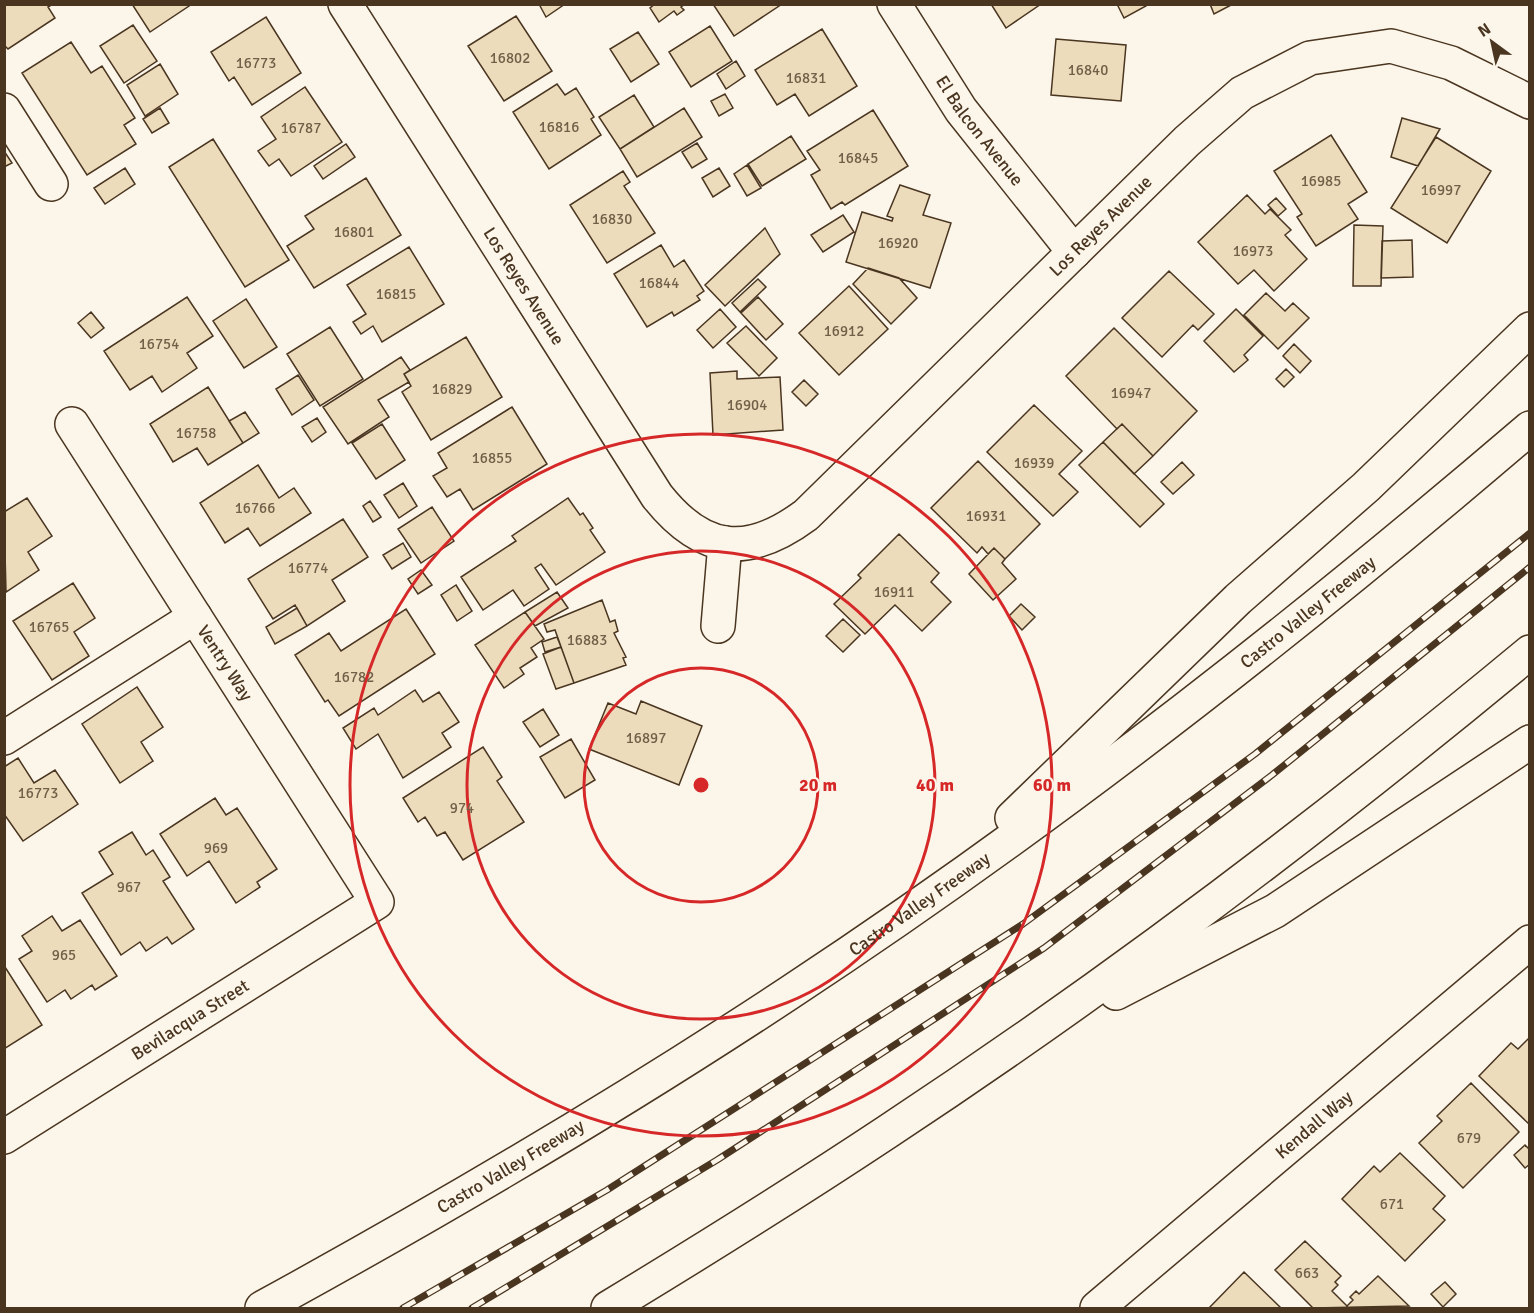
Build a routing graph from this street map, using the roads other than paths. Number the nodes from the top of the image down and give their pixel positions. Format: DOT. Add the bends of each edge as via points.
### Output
graph roads {
  1 [pos="345,4"];
  2 [pos="894,4"];
  3 [pos="1530,102"];
  4 [pos="4,111"];
  5 [pos="51,184"];
  6 [pos="1074,252"];
  7 [pos="1530,329"];
  8 [pos="72,424"];
  9 [pos="1530,428"];
  10 [pos="725,543"];
  11 [pos="195,616"];
  12 [pos="718,626"];
  13 [pos="1530,652"];
  14 [pos="4,738"];
  15 [pos="1530,742"];
  16 [pos="929,897"];
  17 [pos="377,902"];
  18 [pos="1530,942"];
  19 [pos="1029,1036"];
  20 [pos="4,1137"];
  21 [pos="262,1308"];
  22 [pos="608,1308"];
  23 [pos="1097,1308"];
  1 -- 10 [label="main road, Los Reyes Avenue" via="657,496 687,526"];
  2 -- 6 [label="main road, El Balcon Avenue" via="961,110"];
  3 -- 6 [label="main road, Los Reyes Avenue" via="1451,63 1391,46 1310,58 1242,93"];
  4 -- 5 [label="main road"];
  6 -- 10 [label="main road, Los Reyes Avenue" via="806,515 766,540"];
  7 -- 16 [label="main road" via="1382,472 1238,599"];
  8 -- 11 [label="main road, Ventry Way"];
  9 -- 16 [label="main road, Castro Valley Freeway" via="1202,697"];
  10 -- 12 [label="main road"];
  11 -- 14 [label="main road"];
  11 -- 17 [label="main road, Ventry Way"];
  13 -- 19 [label="main road" via="1308,830"];
  15 -- 19 [label="main road" via="1275,911"];
  16 -- 21 [label="main road, Castro Valley Freeway" via="789,993 511,1167"];
  17 -- 20 [label="main road, Bevilacqua Street"];
  18 -- 23 [label="main road, Kendall Way"];
  19 -- 22 [label="main road" via="887,1132"];
}
